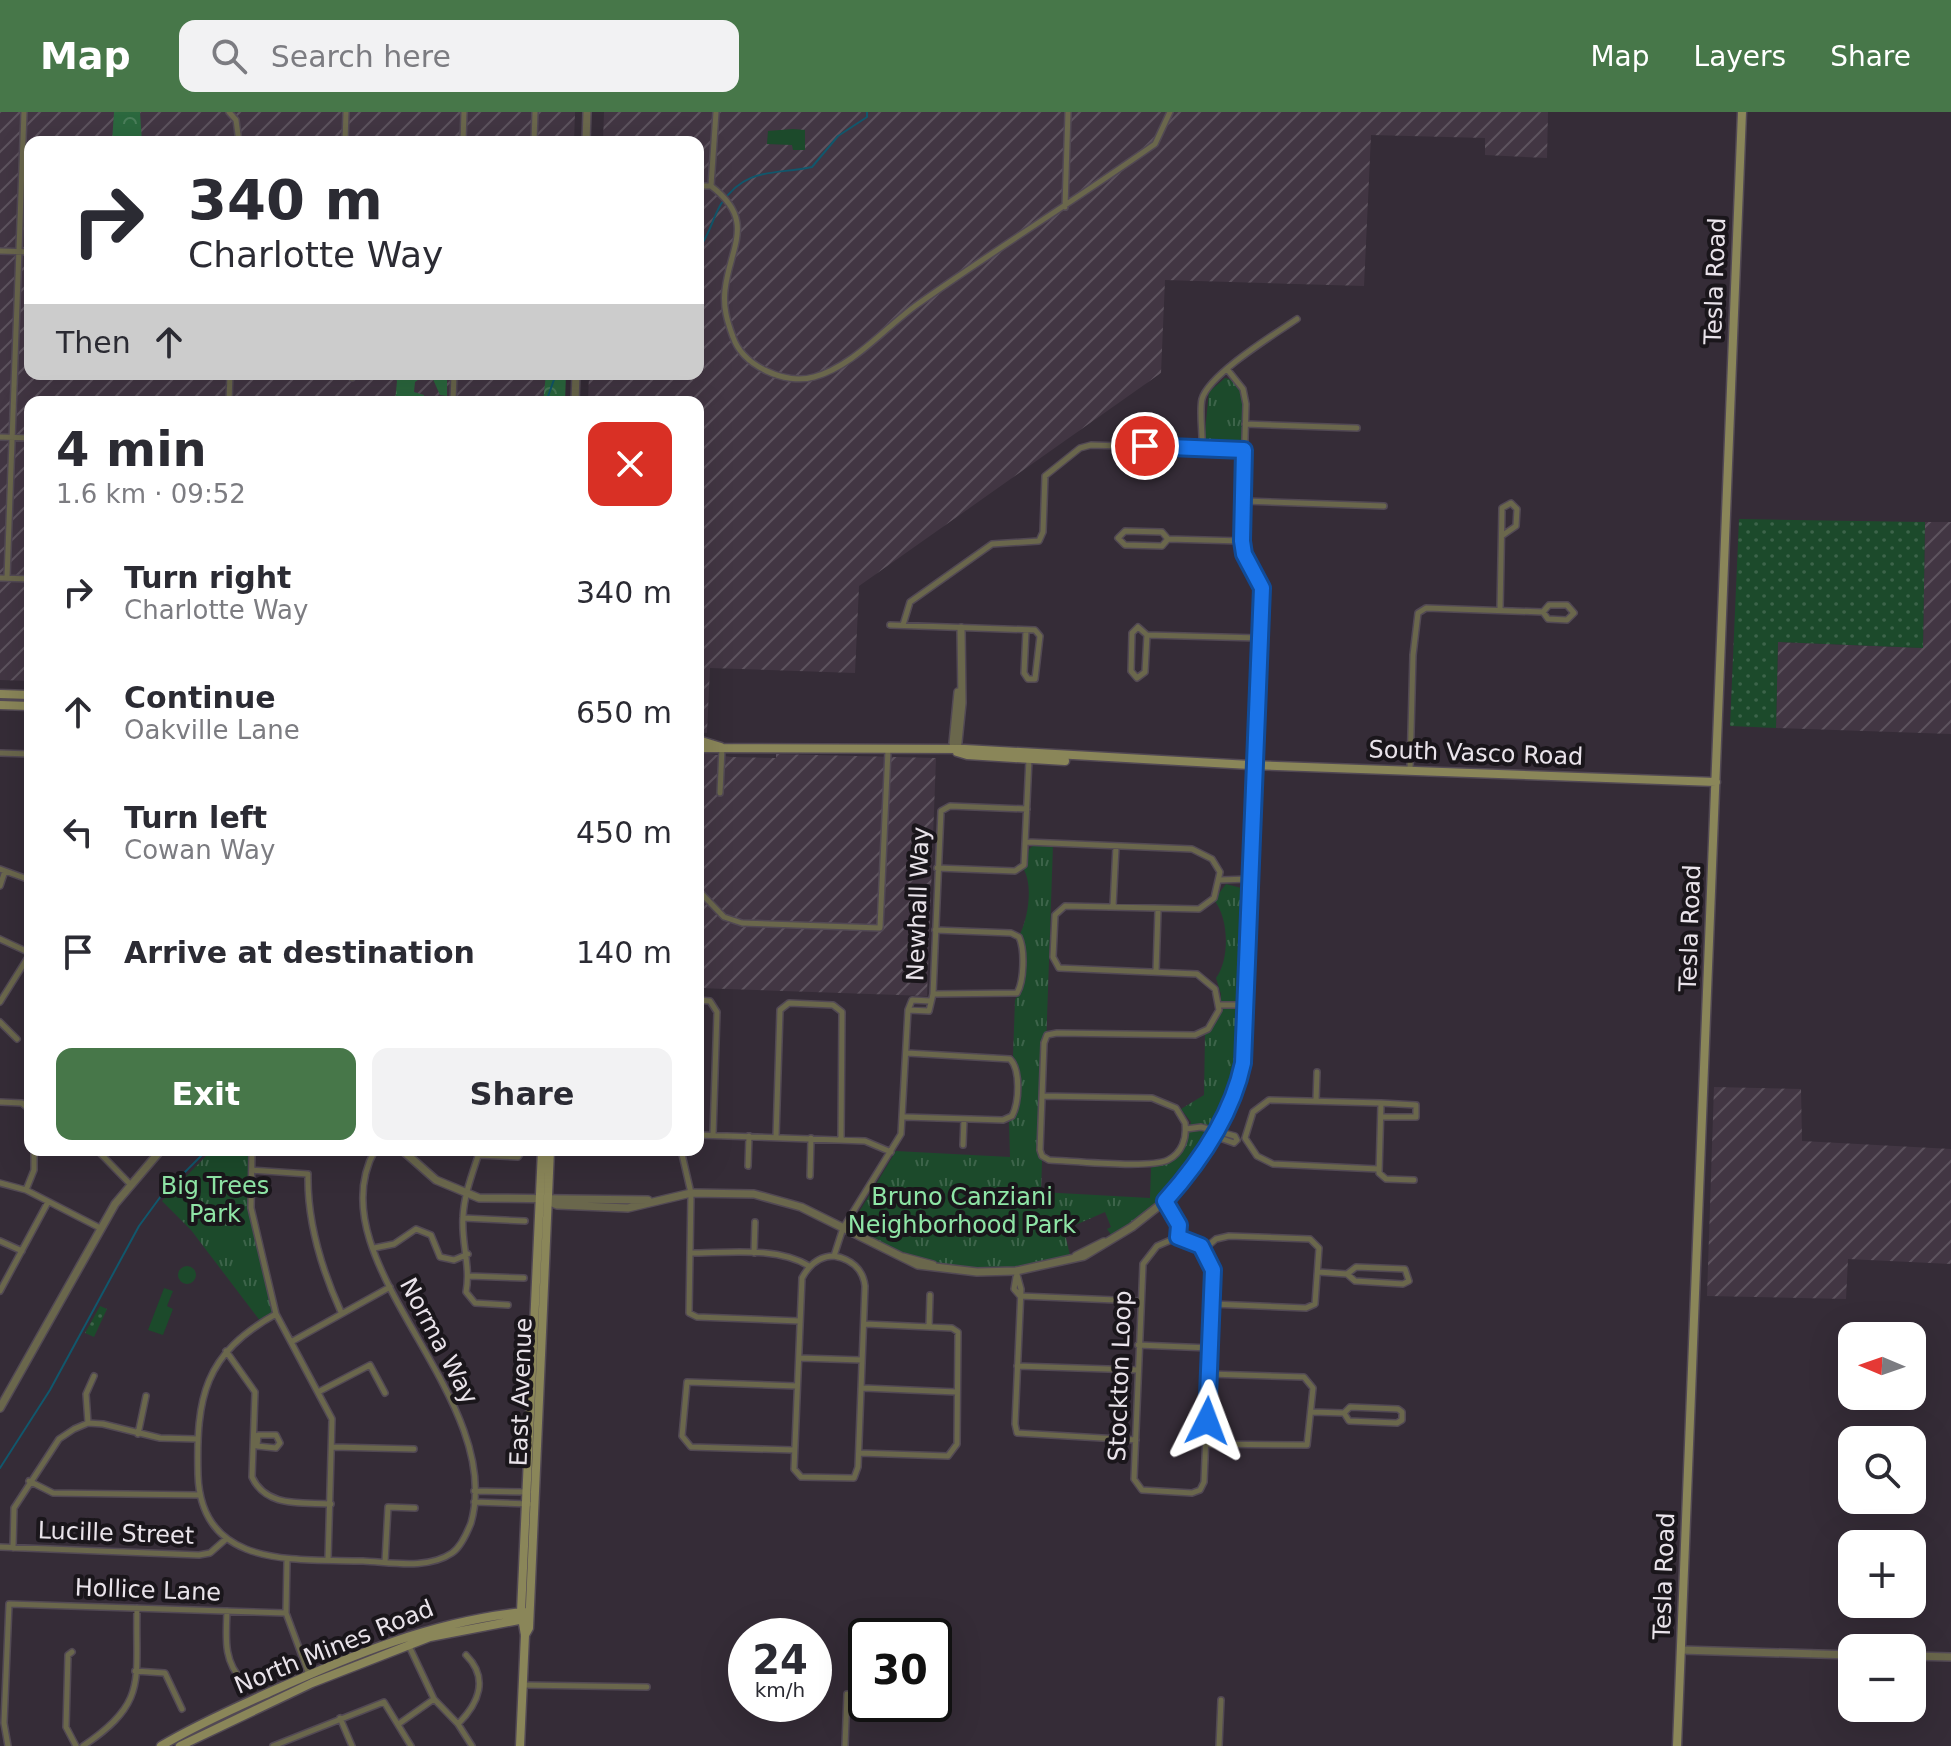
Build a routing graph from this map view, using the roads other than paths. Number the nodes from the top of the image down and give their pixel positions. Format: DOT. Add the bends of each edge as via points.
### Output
graph roads {
  1 [pos="24,112"];
  2 [pos="229,112"];
  3 [pos="346,112"];
  4 [pos="464,112"];
  5 [pos="535,112"];
  6 [pos="587,112"];
  7 [pos="716,112"];
  8 [pos="1068,112"];
  9 [pos="1170,112"];
  10 [pos="1742,112"];
  11 [pos="238,136"];
  12 [pos="345,136"];
  13 [pos="463,136"];
  14 [pos="534,136"];
  15 [pos="586,136"];
  16 [pos="704,186"];
  17 [pos="711,186"];
  18 [pos="1065,208"];
  19 [pos="0,251"];
  20 [pos="19,252"];
  21 [pos="24,252"];
  22 [pos="1297,319"];
  23 [pos="1227,369"];
  24 [pos="1245,424"];
  25 [pos="1357,428"];
  26 [pos="0,437"];
  27 [pos="12,437"];
  28 [pos="24,438"];
  29 [pos="1202,448"];
  30 [pos="1244,450"];
  31 [pos="1244,501"];
  32 [pos="1384,506"];
  33 [pos="1503,535"];
  34 [pos="1168,539"];
  35 [pos="1242,541"];
  36 [pos="4,578"];
  37 [pos="24,579"];
  38 [pos="1500,610"];
  39 [pos="1543,612"];
  40 [pos="890,625"];
  41 [pos="903,625"];
  42 [pos="961,628"];
  43 [pos="1026,631"];
  44 [pos="1147,635"];
  45 [pos="1259,638"];
  46 [pos="0,694"];
  47 [pos="24,695"];
  48 [pos="0,705"];
  49 [pos="24,706"];
  50 [pos="704,742"];
  51 [pos="722,747"];
  52 [pos="704,748"];
  53 [pos="888,750"];
  54 [pos="957,750"];
  55 [pos="0,753"];
  56 [pos="24,754"];
  57 [pos="1029,756"];
  58 [pos="1254,765"];
  59 [pos="1410,770"];
  60 [pos="1716,782"];
  61 [pos="720,793"];
  62 [pos="1027,809"];
  63 [pos="1027,842"];
  64 [pos="1116,847"];
  65 [pos="937,868"];
  66 [pos="2,870"];
  67 [pos="24,878"];
  68 [pos="1249,879"];
  69 [pos="1220,880"];
  70 [pos="0,886"];
  71 [pos="704,896"];
  72 [pos="1113,906"];
  73 [pos="1158,910"];
  74 [pos="935,930"];
  75 [pos="0,939"];
  76 [pos="24,950"];
  77 [pos="24,963"];
  78 [pos="1156,972"];
  79 [pos="931,997"];
  80 [pos="704,1000"];
  81 [pos="0,1002"];
  82 [pos="1219,1005"];
  83 [pos="1245,1005"];
  84 [pos="908,1010"];
  85 [pos="0,1022"];
  86 [pos="17,1039"];
  87 [pos="907,1053"];
  88 [pos="1317,1072"];
  89 [pos="1042,1096"];
  90 [pos="1316,1101"];
  91 [pos="0,1102"];
  92 [pos="1381,1103"];
  93 [pos="24,1105"];
  94 [pos="905,1117"];
  95 [pos="1381,1117"];
  96 [pos="964,1119"];
  97 [pos="1186,1129"];
  98 [pos="1221,1132"];
  99 [pos="704,1135"];
  100 [pos="713,1135"];
  101 [pos="749,1136"];
  102 [pos="776,1137"];
  103 [pos="811,1138"];
  104 [pos="1245,1138"];
  105 [pos="841,1139"];
  106 [pos="963,1145"];
  107 [pos="891,1152"];
  108 [pos="34,1156"];
  109 [pos="100,1156"];
  110 [pos="155,1156"];
  111 [pos="252,1156"];
  112 [pos="372,1156"];
  113 [pos="409,1156"];
  114 [pos="479,1156"];
  115 [pos="542,1156"];
  116 [pos="549,1156"];
  117 [pos="682,1156"];
  118 [pos="748,1166"];
  119 [pos="1378,1169"];
  120 [pos="252,1170"];
  121 [pos="810,1176"];
  122 [pos="1414,1180"];
  123 [pos="0,1183"];
  124 [pos="129,1183"];
  125 [pos="26,1190"];
  126 [pos="691,1193"];
  127 [pos="467,1195"];
  128 [pos="544,1201"];
  129 [pos="1165,1201"];
  130 [pos="48,1202"];
  131 [pos="463,1218"];
  132 [pos="525,1221"];
  133 [pos="755,1222"];
  134 [pos="100,1228"];
  135 [pos="843,1228"];
  136 [pos="1178,1237"];
  137 [pos="0,1241"];
  138 [pos="374,1248"];
  139 [pos="1203,1250"];
  140 [pos="22,1251"];
  141 [pos="690,1253"];
  142 [pos="754,1253"];
  143 [pos="468,1254"];
  144 [pos="834,1256"];
  145 [pos="809,1266"];
  146 [pos="1318,1272"];
  147 [pos="1016,1274"];
  148 [pos="1347,1274"];
  149 [pos="469,1276"];
  150 [pos="524,1278"];
  151 [pos="390,1287"];
  152 [pos="0,1291"];
  153 [pos="930,1295"];
  154 [pos="1020,1296"];
  155 [pos="1140,1301"];
  156 [pos="1212,1304"];
  157 [pos="508,1305"];
  158 [pos="341,1312"];
  159 [pos="276,1314"];
  160 [pos="800,1321"];
  161 [pos="865,1324"];
  162 [pos="929,1327"];
  163 [pos="291,1342"];
  164 [pos="1138,1345"];
  165 [pos="1210,1348"];
  166 [pos="226,1351"];
  167 [pos="799,1358"];
  168 [pos="862,1360"];
  169 [pos="1017,1366"];
  170 [pos="1138,1370"];
  171 [pos="1209,1374"];
  172 [pos="94,1376"];
  173 [pos="797,1386"];
  174 [pos="863,1388"];
  175 [pos="320,1391"];
  176 [pos="957,1392"];
  177 [pos="385,1393"];
  178 [pos="146,1396"];
  179 [pos="0,1408"];
  180 [pos="1312,1412"];
  181 [pos="1344,1413"];
  182 [pos="88,1423"];
  183 [pos="138,1434"];
  184 [pos="197,1439"];
  185 [pos="255,1440"];
  186 [pos="1136,1440"];
  187 [pos="1206,1444"];
  188 [pos="333,1447"];
  189 [pos="414,1449"];
  190 [pos="794,1450"];
  191 [pos="859,1453"];
  192 [pos="29,1481"];
  193 [pos="474,1491"];
  194 [pos="533,1492"];
  195 [pos="199,1495"];
  196 [pos="474,1502"];
  197 [pos="331,1504"];
  198 [pos="532,1504"];
  199 [pos="415,1508"];
  200 [pos="226,1539"];
  201 [pos="0,1547"];
  202 [pos="13,1548"];
  203 [pos="287,1560"];
  204 [pos="328,1560"];
  205 [pos="385,1562"];
  206 [pos="137,1608"];
  207 [pos="227,1611"];
  208 [pos="286,1613"];
  209 [pos="525,1616"];
  210 [pos="451,1622"];
  211 [pos="490,1623"];
  212 [pos="525,1635"];
  213 [pos="409,1646"];
  214 [pos="1681,1650"];
  215 [pos="72,1652"];
  216 [pos="466,1655"];
  217 [pos="1838,1655"];
  218 [pos="1926,1656"];
  219 [pos="1951,1657"];
  220 [pos="135,1671"];
  221 [pos="310,1679"];
  222 [pos="243,1681"];
  223 [pos="523,1685"];
  224 [pos="647,1687"];
  225 [pos="847,1694"];
  226 [pos="434,1699"];
  227 [pos="1221,1700"];
  228 [pos="182,1709"];
  229 [pos="340,1718"];
  230 [pos="400,1723"];
  231 [pos="458,1724"];
  232 [pos="8,1746"];
  233 [pos="76,1746"];
  234 [pos="83,1746"];
  235 [pos="161,1746"];
  236 [pos="180,1746"];
  237 [pos="273,1746"];
  238 [pos="352,1746"];
  239 [pos="411,1746"];
  240 [pos="472,1746"];
  241 [pos="520,1746"];
  242 [pos="845,1746"];
  243 [pos="1219,1746"];
  244 [pos="1677,1746"];
  1 -- 20 [label="street"];
  2 -- 11 [label="street"];
  3 -- 12 [label="street"];
  4 -- 13 [label="street"];
  5 -- 14 [label="street"];
  6 -- 15 [label="street"];
  7 -- 17 [label="street"];
  8 -- 18 [label="street"];
  9 -- 18 [label="street" via="1155,144"];
  10 -- 60 [label="main road, Tesla Road"];
  16 -- 17 [label="street"];
  17 -- 18 [label="street" via="739,223 725,289 725,315 734,343 776,376 810,378 838,368 954,279"];
  19 -- 20 [label="street"];
  20 -- 21 [label="street"];
  20 -- 27 [label="street"];
  22 -- 23 [label="street"];
  23 -- 24 [label="street" via="1243,389"];
  23 -- 29 [label="street" via="1201,400"];
  24 -- 25 [label="street"];
  24 -- 30 [label="street"];
  26 -- 27 [label="street"];
  27 -- 28 [label="street"];
  27 -- 36 [label="street"];
  29 -- 30 [label="street"];
  29 -- 41 [label="street" via="1080,448 1045,476 1039,541 992,544 910,602"];
  30 -- 31 [label="street"];
  31 -- 32 [label="street"];
  31 -- 35 [label="street"];
  33 -- 33 [label="street" via="1516,526 1517,509 1511,503 1502,508"];
  33 -- 38 [label="street"];
  34 -- 34 [label="street" via="1162,546 1125,545 1118,538 1123,531 1138,531 1162,532"];
  34 -- 35 [label="street"];
  35 -- 45 [label="street" via="1262,588"];
  36 -- 37 [label="street"];
  38 -- 39 [label="street"];
  38 -- 59 [label="street" via="1421,610 1415,621"];
  39 -- 39 [label="street" via="1548,619 1567,620 1574,613 1571,606 1549,605"];
  40 -- 41 [label="street"];
  41 -- 42 [label="street"];
  42 -- 43 [label="street"];
  42 -- 54 [label="street"];
  43 -- 43 [label="street" via="1024,673 1031,679 1039,671 1040,636"];
  44 -- 44 [label="street" via="1145,672 1137,678 1131,671 1132,633 1140,627"];
  44 -- 45 [label="street"];
  45 -- 58 [label="street"];
  46 -- 47 [label="main road"];
  48 -- 49 [label="main road"];
  50 -- 51 [label="main road, South Vasco Road"];
  51 -- 52 [label="main road, South Vasco Road"];
  51 -- 53 [label="main road, South Vasco Road"];
  51 -- 61 [label="street"];
  53 -- 54 [label="main road, South Vasco Road"];
  53 -- 71 [label="street" via="880,928 742,923 724,917"];
  54 -- 57 [label="main road, South Vasco Road"];
  55 -- 56 [label="street"];
  57 -- 58 [label="main road, South Vasco Road"];
  57 -- 62 [label="street"];
  58 -- 59 [label="main road, South Vasco Road"];
  58 -- 68 [label="street"];
  59 -- 60 [label="main road, South Vasco Road"];
  60 -- 214 [label="main road, Tesla Road"];
  62 -- 63 [label="street"];
  62 -- 65 [label="street, Newhall Way" via="943,809"];
  63 -- 64 [label="street"];
  63 -- 65 [label="street" via="1026,860 1015,871"];
  64 -- 69 [label="street" via="1199,850 1212,859"];
  64 -- 72 [label="street"];
  65 -- 74 [label="street, Newhall Way"];
  66 -- 67 [label="street"];
  66 -- 70 [label="street"];
  68 -- 69 [label="street"];
  68 -- 83 [label="street"];
  69 -- 73 [label="street" via="1214,898 1199,909"];
  72 -- 73 [label="street"];
  72 -- 78 [label="street" via="1065,906 1056,911 1054,962 1064,969"];
  73 -- 78 [label="street"];
  74 -- 79 [label="street, Newhall Way"];
  74 -- 79 [label="street" via="1019,937 1021,985 1017,993"];
  75 -- 76 [label="street"];
  77 -- 81 [label="street"];
  78 -- 82 [label="street" via="1204,977 1215,989"];
  79 -- 84 [label="street" via="912,1000"];
  79 -- 84 [label="street" via="929,1011"];
  80 -- 100 [label="street" via="717,1012"];
  82 -- 83 [label="street"];
  82 -- 89 [label="street" via="1213,1023 1195,1035 1047,1035"];
  83 -- 98 [label="street" via="1243,1063"];
  84 -- 87 [label="street"];
  85 -- 86 [label="street"];
  87 -- 94 [label="street"];
  87 -- 96 [label="street" via="1014,1062 1012,1116"];
  88 -- 90 [label="street"];
  89 -- 97 [label="street" via="1162,1100 1176,1108"];
  89 -- 97 [label="street" via="1042,1156 1049,1160 1163,1162 1180,1149"];
  90 -- 92 [label="street"];
  90 -- 104 [label="street" via="1269,1100 1253,1112"];
  91 -- 93 [label="street"];
  92 -- 95 [label="street"];
  92 -- 95 [label="street" via="1416,1105 1416,1117"];
  94 -- 96 [label="street"];
  94 -- 107 [label="street"];
  95 -- 119 [label="street"];
  96 -- 106 [label="street"];
  97 -- 98 [label="street"];
  98 -- 104 [label="street" via="1220,1138 1234,1143"];
  98 -- 129 [label="street"];
  99 -- 100 [label="street"];
  100 -- 101 [label="street"];
  101 -- 102 [label="street"];
  101 -- 118 [label="street"];
  102 -- 103 [label="street"];
  102 -- 105 [label="street" via="780,1010 789,1003 833,1005 842,1012"];
  103 -- 105 [label="street"];
  103 -- 121 [label="street"];
  104 -- 119 [label="street" via="1257,1156 1273,1164"];
  105 -- 107 [label="street" via="872,1142"];
  107 -- 135 [label="street"];
  108 -- 125 [label="street"];
  109 -- 124 [label="street"];
  110 -- 124 [label="street"];
  111 -- 120 [label="street"];
  112 -- 138 [label="street, Norma Way" via="362,1202"];
  113 -- 127 [label="street" via="436,1180"];
  114 -- 127 [label="street"];
  115 -- 128 [label="main road, East Avenue"];
  116 -- 128 [label="main road, East Avenue"];
  117 -- 126 [label="street"];
  119 -- 122 [label="street" via="1386,1179"];
  120 -- 158 [label="street" via="308,1174 308,1206 326,1280"];
  120 -- 159 [label="street" via="251,1208"];
  123 -- 125 [label="street"];
  124 -- 134 [label="street"];
  125 -- 130 [label="street"];
  126 -- 128 [label="street" via="628,1208"];
  126 -- 135 [label="street" via="725,1191 777,1199"];
  126 -- 141 [label="street"];
  127 -- 128 [label="street"];
  127 -- 131 [label="street"];
  128 -- 194 [label="main road, East Avenue"];
  129 -- 136 [label="street" via="1179,1225"];
  129 -- 147 [label="street" via="1076,1257"];
  130 -- 134 [label="street"];
  130 -- 140 [label="street"];
  131 -- 132 [label="street"];
  131 -- 143 [label="street"];
  133 -- 142 [label="street"];
  134 -- 179 [label="street"];
  135 -- 144 [label="street"];
  135 -- 147 [label="street" via="918,1265"];
  136 -- 139 [label="street"];
  136 -- 155 [label="street, Stockton Loop" via="1157,1246 1143,1264"];
  137 -- 140 [label="street"];
  138 -- 143 [label="street" via="394,1244 416,1229 431,1235 440,1257 454,1260"];
  138 -- 151 [label="street, Norma Way"];
  139 -- 146 [label="street" via="1229,1236 1310,1239 1319,1248"];
  139 -- 156 [label="street, Stockton Loop" via="1213,1270"];
  140 -- 152 [label="street"];
  141 -- 142 [label="street"];
  141 -- 160 [label="street" via="689,1313"];
  142 -- 145 [label="street"];
  143 -- 149 [label="street"];
  144 -- 145 [label="street"];
  144 -- 161 [label="street" via="853,1263 864,1279"];
  145 -- 160 [label="street" via="802,1278"];
  146 -- 148 [label="street"];
  146 -- 156 [label="street" via="1315,1304 1306,1308"];
  147 -- 154 [label="street" via="1021,1279"];
  148 -- 148 [label="street" via="1355,1281 1409,1281 1405,1269 1356,1267"];
  149 -- 150 [label="street"];
  149 -- 157 [label="street" via="466,1292 475,1303"];
  151 -- 158 [label="street"];
  151 -- 193 [label="street, Norma Way" via="468,1436"];
  153 -- 162 [label="street"];
  154 -- 155 [label="street"];
  154 -- 169 [label="street"];
  155 -- 164 [label="street, Stockton Loop"];
  156 -- 165 [label="street, Stockton Loop"];
  158 -- 163 [label="street"];
  159 -- 163 [label="street"];
  159 -- 166 [label="street"];
  160 -- 167 [label="street"];
  161 -- 162 [label="street"];
  161 -- 168 [label="street"];
  162 -- 176 [label="street" via="958,1332"];
  163 -- 175 [label="street"];
  164 -- 165 [label="street"];
  164 -- 170 [label="street, Stockton Loop"];
  165 -- 171 [label="street, Stockton Loop"];
  166 -- 184 [label="street" via="203,1388"];
  166 -- 185 [label="street" via="255,1392"];
  167 -- 168 [label="street"];
  167 -- 173 [label="street"];
  168 -- 174 [label="street"];
  169 -- 170 [label="street"];
  169 -- 186 [label="street" via="1017,1433"];
  170 -- 186 [label="street, Stockton Loop"];
  171 -- 180 [label="street" via="1304,1377 1313,1388"];
  171 -- 187 [label="street, Stockton Loop"];
  172 -- 182 [label="street" via="86,1394"];
  173 -- 190 [label="street"];
  173 -- 190 [label="street" via="687,1382 682,1436 691,1447"];
  174 -- 176 [label="street"];
  174 -- 191 [label="street"];
  175 -- 177 [label="street" via="370,1365"];
  175 -- 188 [label="street" via="332,1419"];
  176 -- 191 [label="street" via="954,1453"];
  178 -- 183 [label="street"];
  180 -- 181 [label="street"];
  180 -- 187 [label="street" via="1307,1445"];
  181 -- 181 [label="street" via="1349,1421 1402,1420 1398,1409 1350,1407"];
  182 -- 183 [label="street"];
  182 -- 192 [label="street" via="59,1439"];
  183 -- 184 [label="street"];
  184 -- 195 [label="street"];
  185 -- 185 [label="street" via="258,1435 276,1435 280,1443 276,1448 257,1446"];
  185 -- 197 [label="street" via="252,1477 261,1492 281,1501"];
  186 -- 187 [label="street, Stockton Loop" via="1138,1488 1192,1493 1200,1490"];
  188 -- 189 [label="street"];
  188 -- 197 [label="street"];
  190 -- 191 [label="street" via="798,1475 845,1479 857,1474"];
  192 -- 195 [label="street" via="53,1493"];
  192 -- 202 [label="street" via="14,1508"];
  193 -- 194 [label="street"];
  193 -- 196 [label="street, Norma Way"];
  194 -- 198 [label="main road, East Avenue"];
  195 -- 200 [label="street"];
  196 -- 198 [label="street"];
  196 -- 205 [label="street, Norma Way" via="471,1520 451,1554 419,1564"];
  197 -- 204 [label="street"];
  198 -- 209 [label="main road, East Avenue"];
  199 -- 205 [label="street" via="388,1507"];
  200 -- 202 [label="street, Lucille Street" via="199,1555"];
  200 -- 203 [label="street"];
  201 -- 202 [label="street, Lucille Street"];
  203 -- 204 [label="street"];
  203 -- 208 [label="street"];
  204 -- 205 [label="street"];
  206 -- 207 [label="street, Hollice Lane"];
  206 -- 220 [label="street"];
  206 -- 232 [label="street, Hollice Lane" via="9,1604 4,1723"];
  207 -- 208 [label="street, Hollice Lane"];
  207 -- 222 [label="street" via="226,1652"];
  208 -- 221 [label="street"];
  209 -- 210 [label="main road, North Mines Road"];
  209 -- 211 [label="main road, North Mines Road"];
  209 -- 212 [label="main road, East Avenue"];
  210 -- 213 [label="main road" via="414,1638"];
  210 -- 221 [label="main road, North Mines Road"];
  211 -- 212 [label="main road"];
  211 -- 213 [label="main road, North Mines Road"];
  212 -- 223 [label="main road, East Avenue"];
  213 -- 221 [label="main road, North Mines Road"];
  213 -- 226 [label="street"];
  214 -- 217 [label="street"];
  214 -- 244 [label="main road, Tesla Road"];
  215 -- 233 [label="street" via="66,1727"];
  216 -- 231 [label="street" via="477,1670 479,1691 472,1711"];
  218 -- 219 [label="street"];
  220 -- 228 [label="street" via="165,1673"];
  220 -- 234 [label="street" via="125,1713"];
  221 -- 235 [label="main road, North Mines Road" via="189,1729"];
  221 -- 236 [label="main road, North Mines Road"];
  223 -- 224 [label="street"];
  223 -- 241 [label="main road, East Avenue"];
  225 -- 242 [label="street"];
  226 -- 230 [label="street"];
  226 -- 231 [label="street"];
  227 -- 243 [label="street"];
  229 -- 230 [label="street" via="384,1702"];
  229 -- 237 [label="street"];
  229 -- 238 [label="street"];
  230 -- 239 [label="street"];
  231 -- 240 [label="street"];
}
